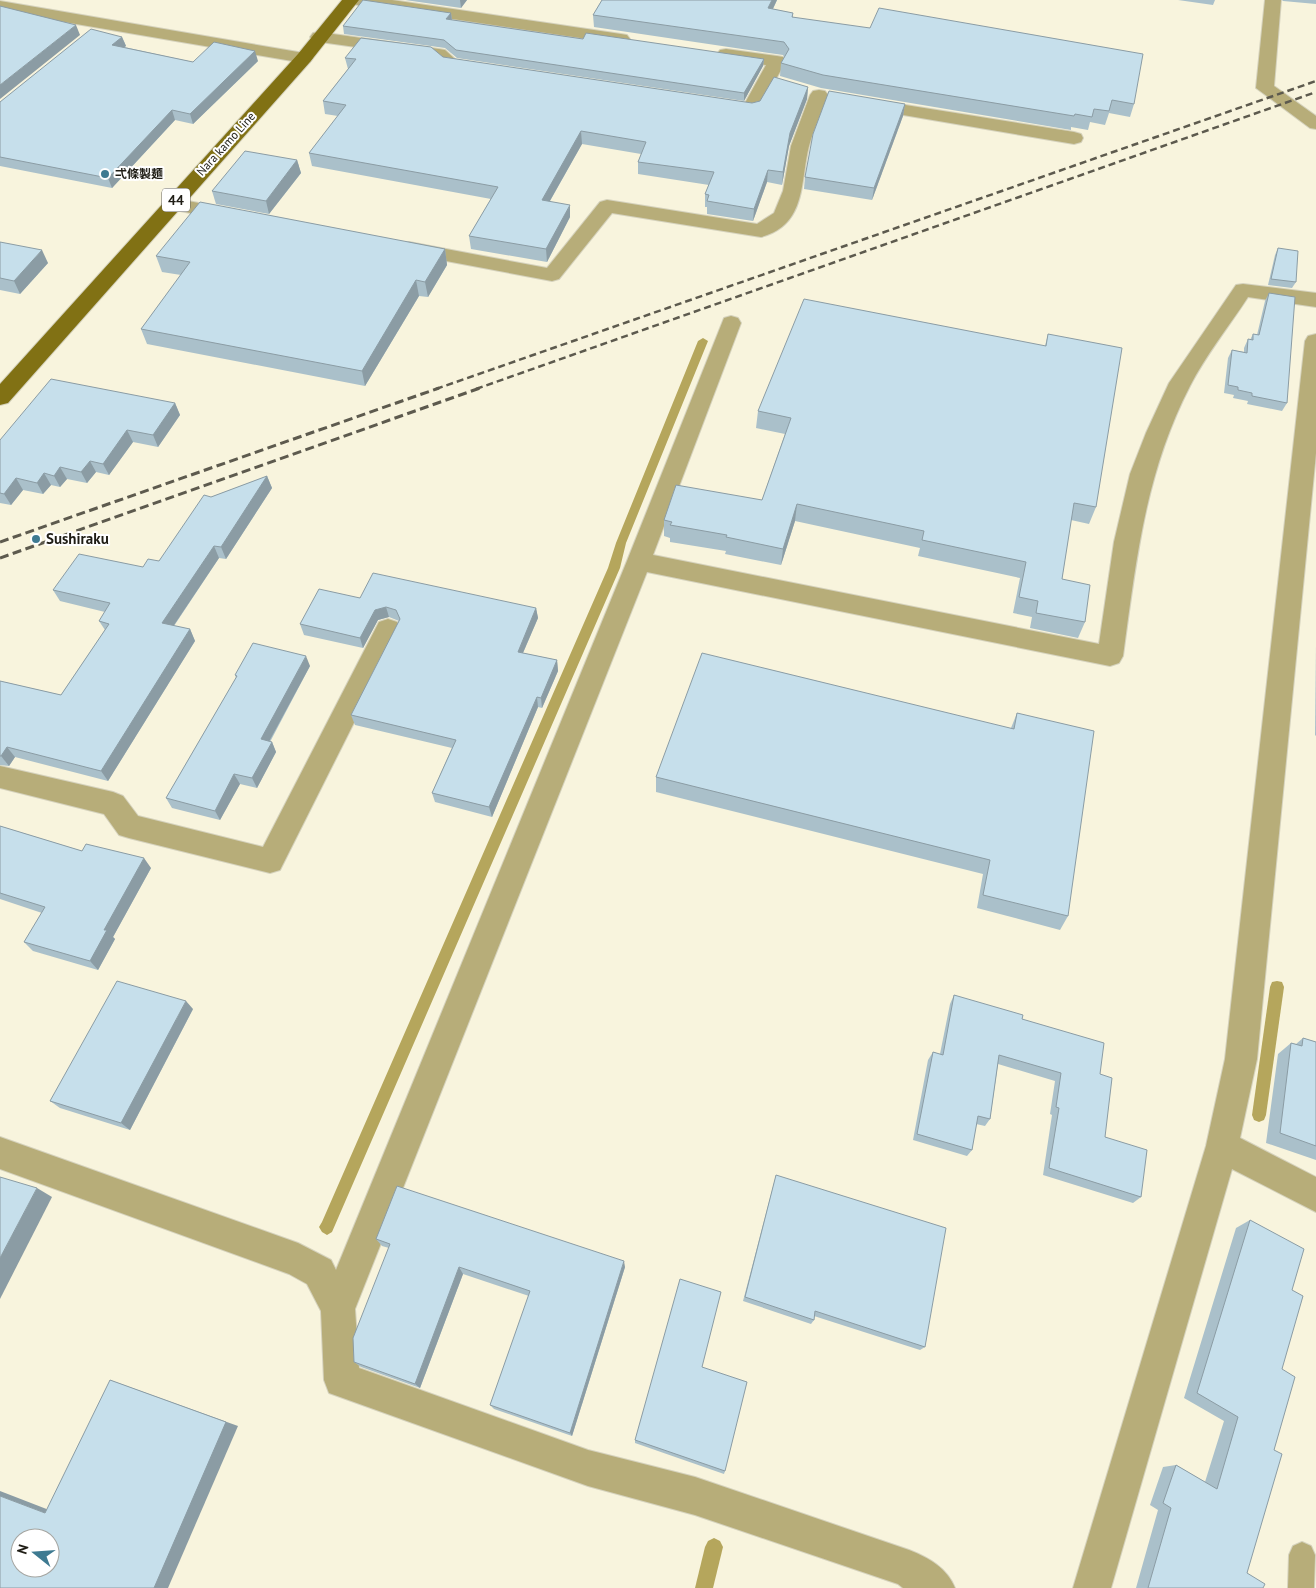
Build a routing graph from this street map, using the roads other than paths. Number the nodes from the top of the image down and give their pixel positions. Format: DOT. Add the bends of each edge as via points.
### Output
graph roads {
  1 [pos="351,0"];
  2 [pos="358,0"];
  3 [pos="1273,0"];
  4 [pos="0,6"];
  5 [pos="103,24"];
  6 [pos="89,36"];
  7 [pos="319,37"];
  8 [pos="642,42"];
  9 [pos="709,52"];
  10 [pos="304,58"];
  11 [pos="489,70"];
  12 [pos="767,80"];
  13 [pos="784,85"];
  14 [pos="702,102"];
  15 [pos="1316,124"];
  16 [pos="1074,138"];
  17 [pos="172,204"];
  18 [pos="249,218"];
  19 [pos="396,246"];
  20 [pos="1316,300"];
  21 [pos="732,323"];
  22 [pos="1316,341"];
  23 [pos="0,398"];
  24 [pos="639,561"];
  25 [pos="388,629"];
  26 [pos="0,777"];
  27 [pos="1222,1146"];
  28 [pos="0,1153"];
  29 [pos="1316,1195"];
  30 [pos="338,1309"];
  31 [pos="1302,1555"];
  32 [pos="936,1588"];
  33 [pos="1092,1588"];
  34 [pos="1301,1588"];
  1 -- 7 [label="main road, Nara kamo Line / 44"];
  2 -- 8 [label="street"];
  3 -- 15 [label="street" via="1264,88"];
  4 -- 5 [label="street"];
  5 -- 6 [label="lane"];
  5 -- 10 [label="street"];
  7 -- 10 [label="main road, Nara kamo Line / 44"];
  7 -- 11 [label="street" via="439,54 450,64"];
  9 -- 12 [label="street" via="777,61"];
  10 -- 17 [label="main road, Nara kamo Line / 44"];
  12 -- 13 [label="street"];
  12 -- 14 [label="street" via="751,109"];
  16 -- 19 [label="street" via="826,96 800,146 793,191 783,216 761,231 607,206 552,275"];
  17 -- 18 [label="street"];
  17 -- 23 [label="main road, Nara kamo Line / 44"];
  20 -- 24 [label="street" via="1242,290 1180,383 1142,474 1126,542 1110,656"];
  21 -- 24 [label="street"];
  22 -- 27 [label="street" via="1241,1059"];
  24 -- 30 [label="street"];
  25 -- 26 [label="street" via="270,861 129,826 113,804"];
  27 -- 29 [label="street"];
  27 -- 33 [label="street"];
  28 -- 30 [label="street" via="298,1260 319,1272"];
  30 -- 32 [label="street" via="342,1380 588,1468 695,1496 909,1568"];
  31 -- 34 [label="lane"];
}
